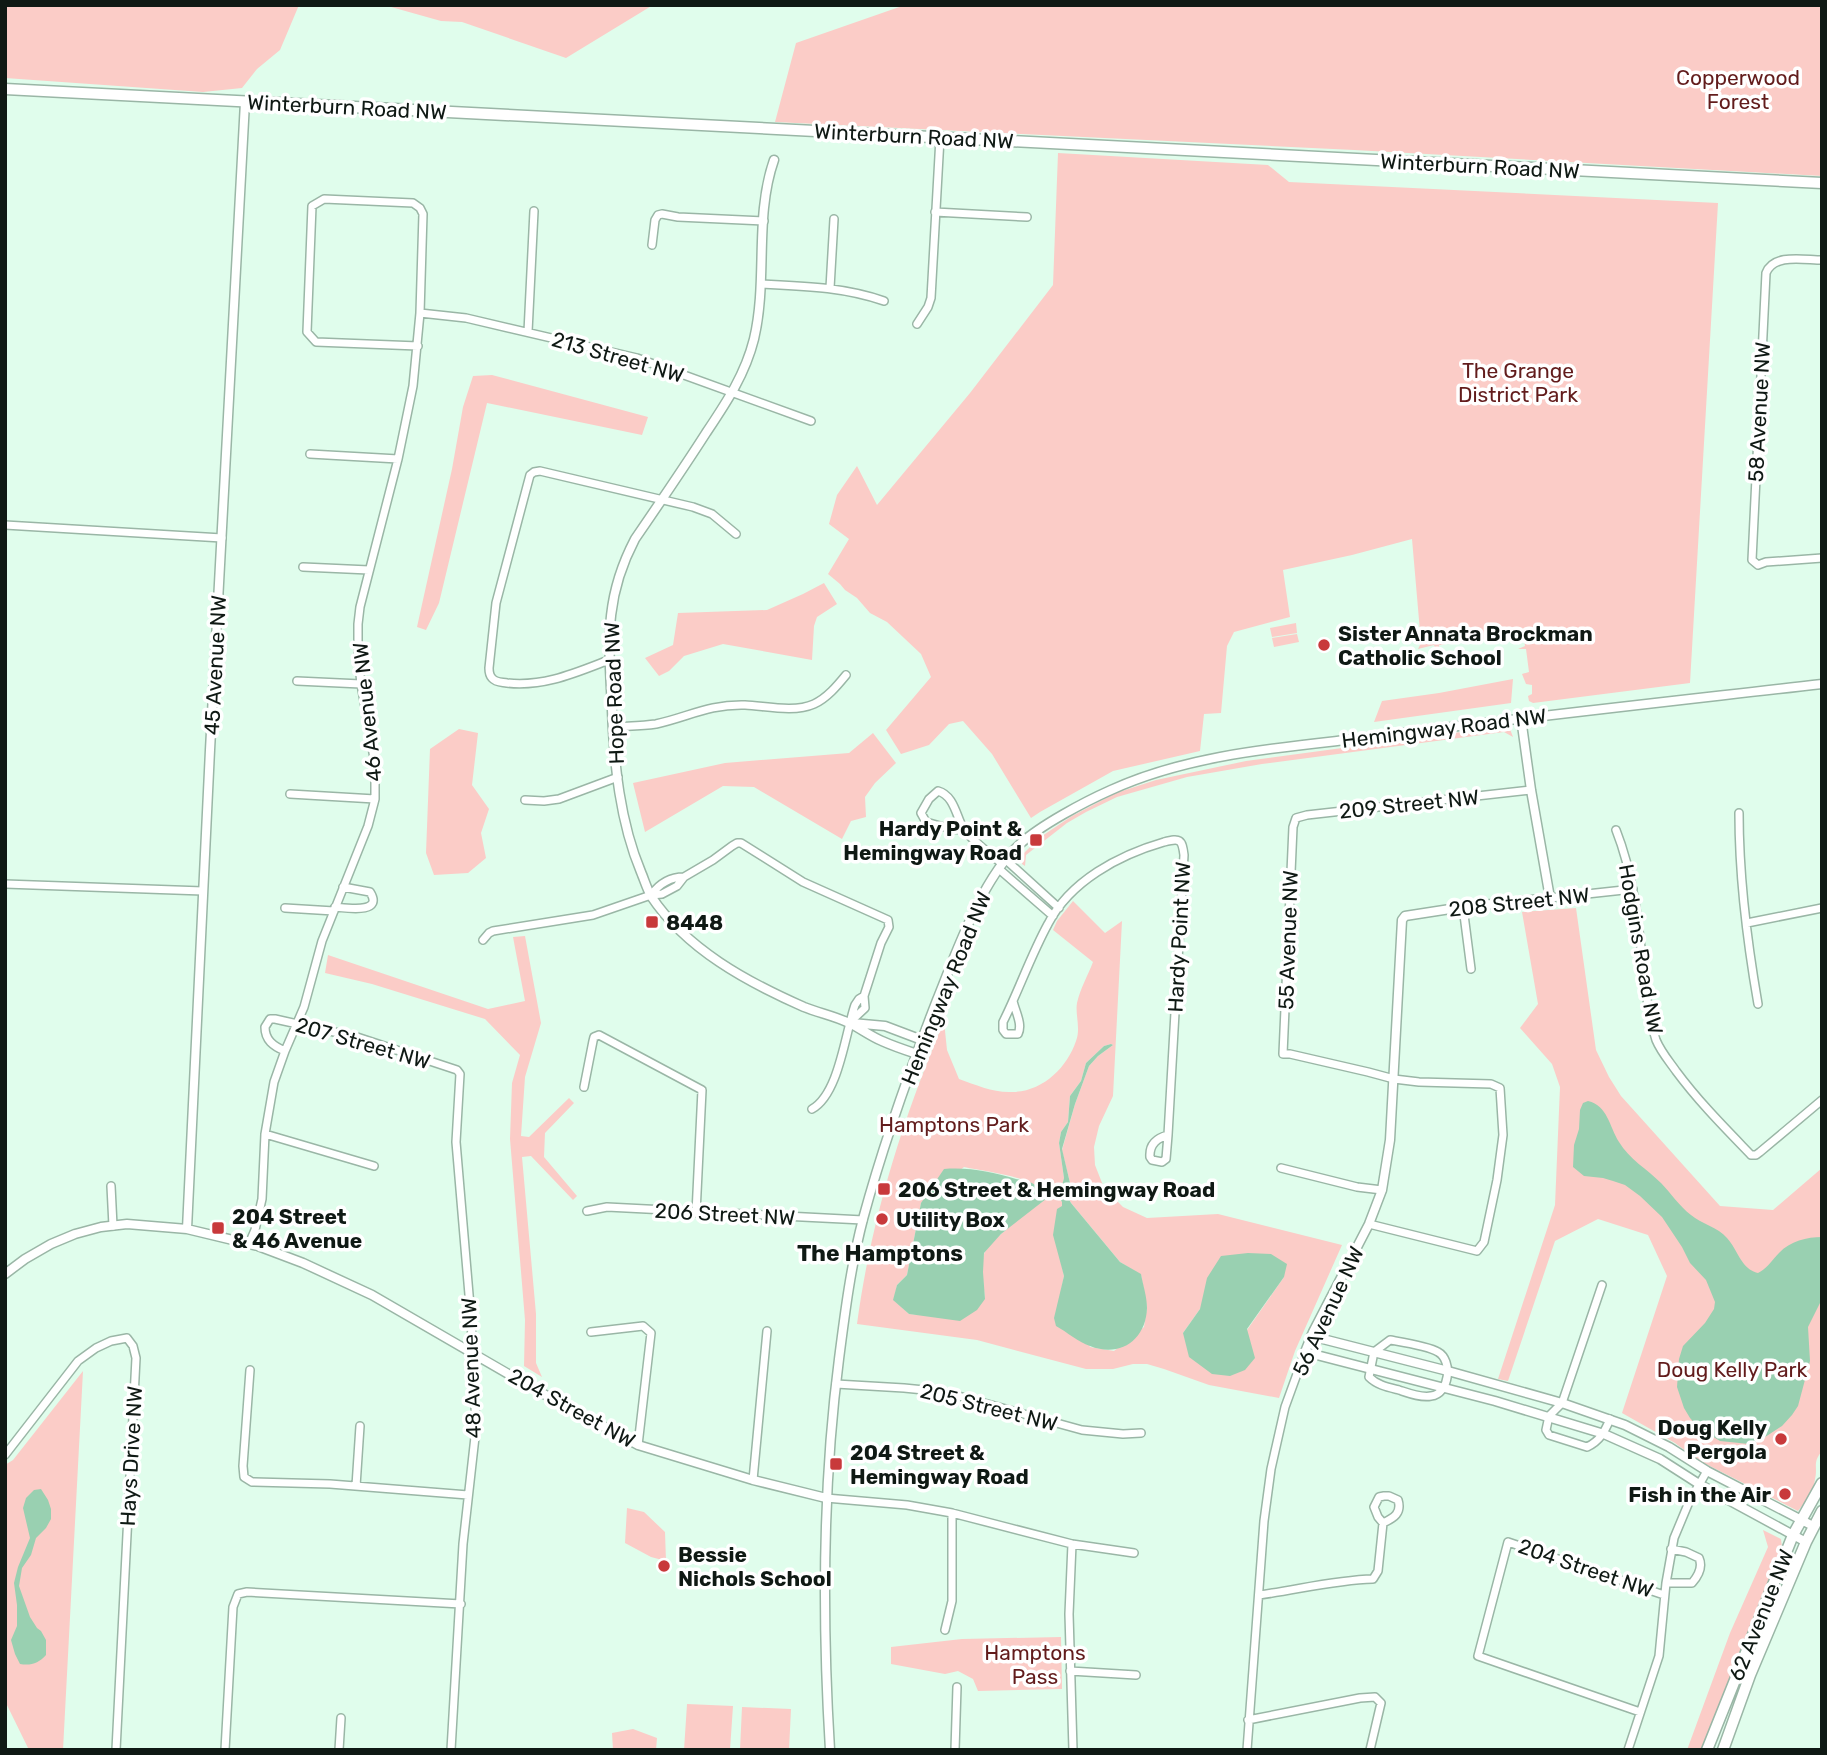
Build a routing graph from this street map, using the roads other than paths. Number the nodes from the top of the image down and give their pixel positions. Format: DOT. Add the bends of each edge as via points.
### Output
graph roads {
  1 [pos="5,89"];
  2 [pos="245,102"];
  3 [pos="940,138"];
  4 [pos="774,160"];
  5 [pos="1822,183"];
  6 [pos="534,211"];
  7 [pos="935,212"];
  8 [pos="1027,217"];
  9 [pos="834,219"];
  10 [pos="764,220"];
  11 [pos="652,245"];
  12 [pos="1822,260"];
  13 [pos="761,284"];
  14 [pos="830,288"];
  15 [pos="884,301"];
  16 [pos="420,313"];
  17 [pos="917,324"];
  18 [pos="528,332"];
  19 [pos="418,346"];
  20 [pos="733,393"];
  21 [pos="811,421"];
  22 [pos="310,454"];
  23 [pos="398,459"];
  24 [pos="661,500"];
  25 [pos="5,525"];
  26 [pos="736,534"];
  27 [pos="222,538"];
  28 [pos="1822,558"];
  29 [pos="303,567"];
  30 [pos="369,570"];
  31 [pos="609,660"];
  32 [pos="846,675"];
  33 [pos="297,681"];
  34 [pos="361,684"];
  35 [pos="1822,684"];
  36 [pos="1521,718"];
  37 [pos="612,727"];
  38 [pos="618,777"];
  39 [pos="1531,790"];
  40 [pos="290,794"];
  41 [pos="375,799"];
  42 [pos="525,800"];
  43 [pos="1740,813"];
  44 [pos="1293,827"];
  45 [pos="964,830"];
  46 [pos="1616,830"];
  47 [pos="1002,864"];
  48 [pos="5,884"];
  49 [pos="344,887"];
  50 [pos="1633,889"];
  51 [pos="203,891"];
  52 [pos="651,895"];
  53 [pos="1550,898"];
  54 [pos="1463,907"];
  55 [pos="285,908"];
  56 [pos="1059,908"];
  57 [pos="1822,908"];
  58 [pos="335,909"];
  59 [pos="1053,916"];
  60 [pos="1405,916"];
  61 [pos="1747,923"];
  62 [pos="483,940"];
  63 [pos="1471,969"];
  64 [pos="1013,1001"];
  65 [pos="1758,1004"];
  66 [pos="849,1023"];
  67 [pos="297,1024"];
  68 [pos="922,1040"];
  69 [pos="285,1051"];
  70 [pos="917,1054"];
  71 [pos="457,1070"];
  72 [pos="1394,1079"];
  73 [pos="584,1087"];
  74 [pos="1822,1100"];
  75 [pos="812,1109"];
  76 [pos="265,1134"];
  77 [pos="1168,1135"];
  78 [pos="374,1166"];
  79 [pos="1281,1168"];
  80 [pos="111,1186"];
  81 [pos="1382,1191"];
  82 [pos="587,1211"];
  83 [pos="696,1213"];
  84 [pos="863,1220"];
  85 [pos="1369,1224"];
  86 [pos="113,1226"];
  87 [pos="187,1229"];
  88 [pos="249,1244"];
  89 [pos="6,1270"];
  90 [pos="1602,1285"];
  91 [pos="767,1331"];
  92 [pos="591,1332"];
  93 [pos="1311,1336"];
  94 [pos="471,1352"];
  95 [pos="1305,1352"];
  96 [pos="1374,1352"];
  97 [pos="1371,1368"];
  98 [pos="250,1370"];
  99 [pos="1448,1371"];
  100 [pos="836,1384"];
  101 [pos="1444,1387"];
  102 [pos="1562,1403"];
  103 [pos="1549,1416"];
  104 [pos="1609,1419"];
  105 [pos="360,1426"];
  106 [pos="1141,1433"];
  107 [pos="1604,1434"];
  108 [pos="638,1446"];
  109 [pos="5,1455"];
  110 [pos="1707,1471"];
  111 [pos="753,1480"];
  112 [pos="1822,1483"];
  113 [pos="1699,1484"];
  114 [pos="356,1486"];
  115 [pos="468,1495"];
  116 [pos="826,1499"];
  117 [pos="1822,1511"];
  118 [pos="952,1513"];
  119 [pos="1800,1520"];
  120 [pos="1383,1523"];
  121 [pos="1813,1526"];
  122 [pos="1793,1535"];
  123 [pos="1806,1542"];
  124 [pos="1072,1544"];
  125 [pos="1671,1549"];
  126 [pos="1134,1553"];
  127 [pos="1666,1583"];
  128 [pos="1259,1595"];
  129 [pos="1664,1595"];
  130 [pos="461,1605"];
  131 [pos="945,1630"];
  132 [pos="1070,1671"];
  133 [pos="1136,1675"];
  134 [pos="957,1687"];
  135 [pos="1640,1712"];
  136 [pos="341,1717"];
  137 [pos="1248,1720"];
  138 [pos="116,1750"];
  139 [pos="225,1750"];
  140 [pos="340,1750"];
  141 [pos="451,1750"];
  142 [pos="830,1750"];
  143 [pos="955,1750"];
  144 [pos="1073,1750"];
  145 [pos="1247,1750"];
  146 [pos="1370,1750"];
  147 [pos="1628,1750"];
  148 [pos="1707,1750"];
  149 [pos="1723,1750"];
  1 -- 2 [label="main road, Winterburn Road NW"];
  2 -- 3 [label="main road, Winterburn Road NW"];
  2 -- 27 [label="street, 45 Avenue NW"];
  3 -- 5 [label="main road, Winterburn Road NW"];
  3 -- 7 [label="street"];
  4 -- 10 [label="street, Hope Road NW"];
  6 -- 18 [label="street"];
  7 -- 8 [label="street"];
  7 -- 17 [label="street" via="931,298"];
  9 -- 14 [label="street"];
  10 -- 11 [label="street" via="662,214 655,220"];
  10 -- 13 [label="street, Hope Road NW"];
  12 -- 28 [label="street, 58 Avenue NW" via="1777,260 1766,273 1752,560 1758,565"];
  13 -- 14 [label="street"];
  13 -- 20 [label="street, Hope Road NW" via="754,338"];
  14 -- 15 [label="street"];
  16 -- 18 [label="street, 213 Street NW"];
  16 -- 19 [label="street, 46 Avenue NW"];
  16 -- 19 [label="street, 46 Avenue NW" via="420,208 413,203 324,199 312,206 307,332 316,342"];
  18 -- 20 [label="street, 213 Street NW" via="638,358"];
  19 -- 23 [label="street, 46 Avenue NW"];
  20 -- 21 [label="street, 213 Street NW"];
  20 -- 24 [label="street, Hope Road NW"];
  22 -- 23 [label="street"];
  23 -- 30 [label="street, 46 Avenue NW"];
  24 -- 26 [label="street" via="712,514"];
  24 -- 31 [label="street, Hope Road NW" via="620,574 610,617"];
  24 -- 31 [label="street" via="540,471 530,475 496,603 491,676 498,682 544,682"];
  25 -- 27 [label="street"];
  27 -- 51 [label="street, 45 Avenue NW"];
  29 -- 30 [label="street"];
  30 -- 34 [label="street, 46 Avenue NW" via="358,624"];
  31 -- 37 [label="street, Hope Road NW"];
  32 -- 37 [label="street" via="812,705 720,706 655,724"];
  33 -- 34 [label="street"];
  34 -- 41 [label="street, 46 Avenue NW" via="375,764"];
  35 -- 36 [label="street, Hemingway Road NW"];
  36 -- 39 [label="street"];
  36 -- 47 [label="street, Hemingway Road NW" via="1175,767 1112,789 1046,825"];
  37 -- 38 [label="street, Hope Road NW"];
  38 -- 42 [label="street" via="559,799"];
  38 -- 52 [label="street, Hope Road NW" via="628,832"];
  39 -- 44 [label="street, 209 Street NW" via="1307,815 1296,818"];
  39 -- 53 [label="street"];
  40 -- 41 [label="street"];
  41 -- 49 [label="street, 46 Avenue NW"];
  43 -- 61 [label="street"];
  44 -- 72 [label="street, 55 Avenue NW" via="1283,1054"];
  45 -- 45 [label="street" via="948,796 938,792 929,799 921,813 926,822"];
  45 -- 47 [label="street"];
  46 -- 50 [label="street, Hodgins Road NW"];
  47 -- 56 [label="street"];
  47 -- 59 [label="street"];
  47 -- 68 [label="street, Hemingway Road NW" via="966,929"];
  48 -- 51 [label="street"];
  49 -- 58 [label="street, 46 Avenue NW"];
  49 -- 58 [label="street" via="370,892 374,901 366,908"];
  50 -- 53 [label="street, 208 Street NW"];
  50 -- 74 [label="street, Hodgins Road NW" via="1656,1040 1712,1115 1756,1155"];
  51 -- 87 [label="street, 45 Avenue NW"];
  52 -- 62 [label="street" via="593,915 493,931"];
  52 -- 66 [label="street, Hope Road NW" via="696,945 724,965 779,995"];
  52 -- 66 [label="street" via="677,886 684,877 741,843 803,882 888,920 864,996"];
  53 -- 54 [label="street, 208 Street NW"];
  54 -- 60 [label="street, 208 Street NW"];
  54 -- 63 [label="street"];
  55 -- 58 [label="street"];
  56 -- 59 [label="street, Hardy Point NW"];
  56 -- 77 [label="street, Hardy Point NW" via="1090,876 1116,861 1174,839 1182,844"];
  57 -- 61 [label="street"];
  58 -- 67 [label="street, 46 Avenue NW"];
  59 -- 64 [label="street, Hardy Point NW"];
  60 -- 72 [label="street, 56 Avenue NW"];
  61 -- 65 [label="street"];
  66 -- 68 [label="street, Hope Road NW" via="885,1027"];
  66 -- 70 [label="street, Hope Road NW" via="880,1041"];
  66 -- 75 [label="street" via="834,1080 820,1105"];
  67 -- 69 [label="street, 46 Avenue NW"];
  67 -- 69 [label="street, 207 Street NW" via="275,1019 267,1022 267,1039"];
  67 -- 71 [label="street, 207 Street NW" via="357,1037"];
  68 -- 70 [label="street, Hemingway Road NW"];
  69 -- 76 [label="street, 46 Avenue NW"];
  70 -- 84 [label="street, Hemingway Road NW"];
  71 -- 94 [label="street, 48 Avenue NW" via="456,1142"];
  72 -- 81 [label="street, 56 Avenue NW"];
  72 -- 85 [label="street" via="1500,1088 1503,1135 1497,1181 1484,1242 1477,1251"];
  73 -- 83 [label="street" via="594,1037 599,1035 702,1090"];
  76 -- 78 [label="street"];
  76 -- 88 [label="street, 46 Avenue NW" via="262,1199"];
  79 -- 81 [label="street"];
  80 -- 86 [label="street"];
  81 -- 85 [label="street, 56 Avenue NW"];
  82 -- 83 [label="street, 206 Street NW" via="607,1207"];
  83 -- 84 [label="street, 206 Street NW"];
  84 -- 100 [label="street, Hemingway Road NW"];
  85 -- 93 [label="street, 56 Avenue NW"];
  86 -- 87 [label="street, 204 Street NW"];
  86 -- 89 [label="street, 204 Street NW" via="75,1234"];
  87 -- 88 [label="street, 204 Street NW"];
  88 -- 94 [label="street, 204 Street NW" via="372,1295"];
  90 -- 102 [label="street"];
  91 -- 111 [label="street"];
  92 -- 108 [label="street" via="643,1326 651,1333"];
  93 -- 95 [label="street, 56 Avenue NW"];
  93 -- 96 [label="street"];
  94 -- 108 [label="street, 204 Street NW"];
  94 -- 115 [label="street, 48 Avenue NW" via="477,1428"];
  95 -- 97 [label="street"];
  95 -- 128 [label="street, 56 Avenue NW" via="1285,1407 1271,1469"];
  96 -- 97 [label="street"];
  96 -- 99 [label="street"];
  96 -- 99 [label="street" via="1390,1340 1404,1342 1439,1352"];
  97 -- 101 [label="street"];
  97 -- 101 [label="street" via="1369,1377 1376,1383 1414,1394 1432,1396"];
  98 -- 114 [label="street" via="244,1477 259,1483"];
  99 -- 101 [label="street"];
  99 -- 102 [label="street"];
  100 -- 106 [label="street, 205 Street NW" via="944,1392 1082,1430"];
  100 -- 116 [label="street, Hemingway Road NW"];
  101 -- 103 [label="street"];
  102 -- 103 [label="street"];
  102 -- 104 [label="street"];
  103 -- 107 [label="street"];
  103 -- 107 [label="street" via="1549,1434 1583,1446"];
  104 -- 107 [label="street"];
  104 -- 110 [label="street" via="1660,1442"];
  105 -- 114 [label="street"];
  107 -- 113 [label="street" via="1660,1459"];
  108 -- 111 [label="street, 204 Street NW"];
  109 -- 138 [label="street, Hays Drive NW" via="78,1361 96,1348 127,1338 136,1358"];
  110 -- 113 [label="street"];
  110 -- 119 [label="street"];
  111 -- 116 [label="street, 204 Street NW"];
  112 -- 119 [label="main road, 62 Avenue NW"];
  113 -- 122 [label="street"];
  113 -- 125 [label="street"];
  114 -- 115 [label="street"];
  115 -- 130 [label="street, 48 Avenue NW"];
  116 -- 118 [label="street, 204 Street NW"];
  116 -- 142 [label="street, Hemingway Road NW" via="825,1671"];
  117 -- 121 [label="main road, 62 Avenue NW"];
  118 -- 124 [label="street, 204 Street NW"];
  118 -- 131 [label="street" via="952,1601"];
  119 -- 121 [label="street"];
  119 -- 122 [label="main road, 62 Avenue NW"];
  120 -- 128 [label="street" via="1378,1571 1373,1579"];
  121 -- 123 [label="main road, 62 Avenue NW"];
  122 -- 123 [label="street"];
  122 -- 148 [label="main road, 62 Avenue NW"];
  123 -- 149 [label="main road, 62 Avenue NW"];
  124 -- 126 [label="street, 204 Street NW"];
  124 -- 132 [label="street"];
  125 -- 127 [label="street"];
  125 -- 127 [label="street" via="1699,1558 1700,1570 1692,1583"];
  127 -- 129 [label="street"];
  128 -- 137 [label="street, 56 Avenue NW"];
  129 -- 135 [label="street" via="1659,1656"];
  129 -- 135 [label="street, 204 Street NW" via="1508,1542 1478,1657"];
  130 -- 139 [label="street" via="238,1594 233,1607"];
  130 -- 141 [label="street, 48 Avenue NW"];
  132 -- 133 [label="street"];
  132 -- 144 [label="street"];
  134 -- 143 [label="street"];
  135 -- 147 [label="street"];
  136 -- 140 [label="street"];
  137 -- 145 [label="street, 56 Avenue NW"];
  137 -- 146 [label="street" via="1375,1698 1381,1703"];
}
